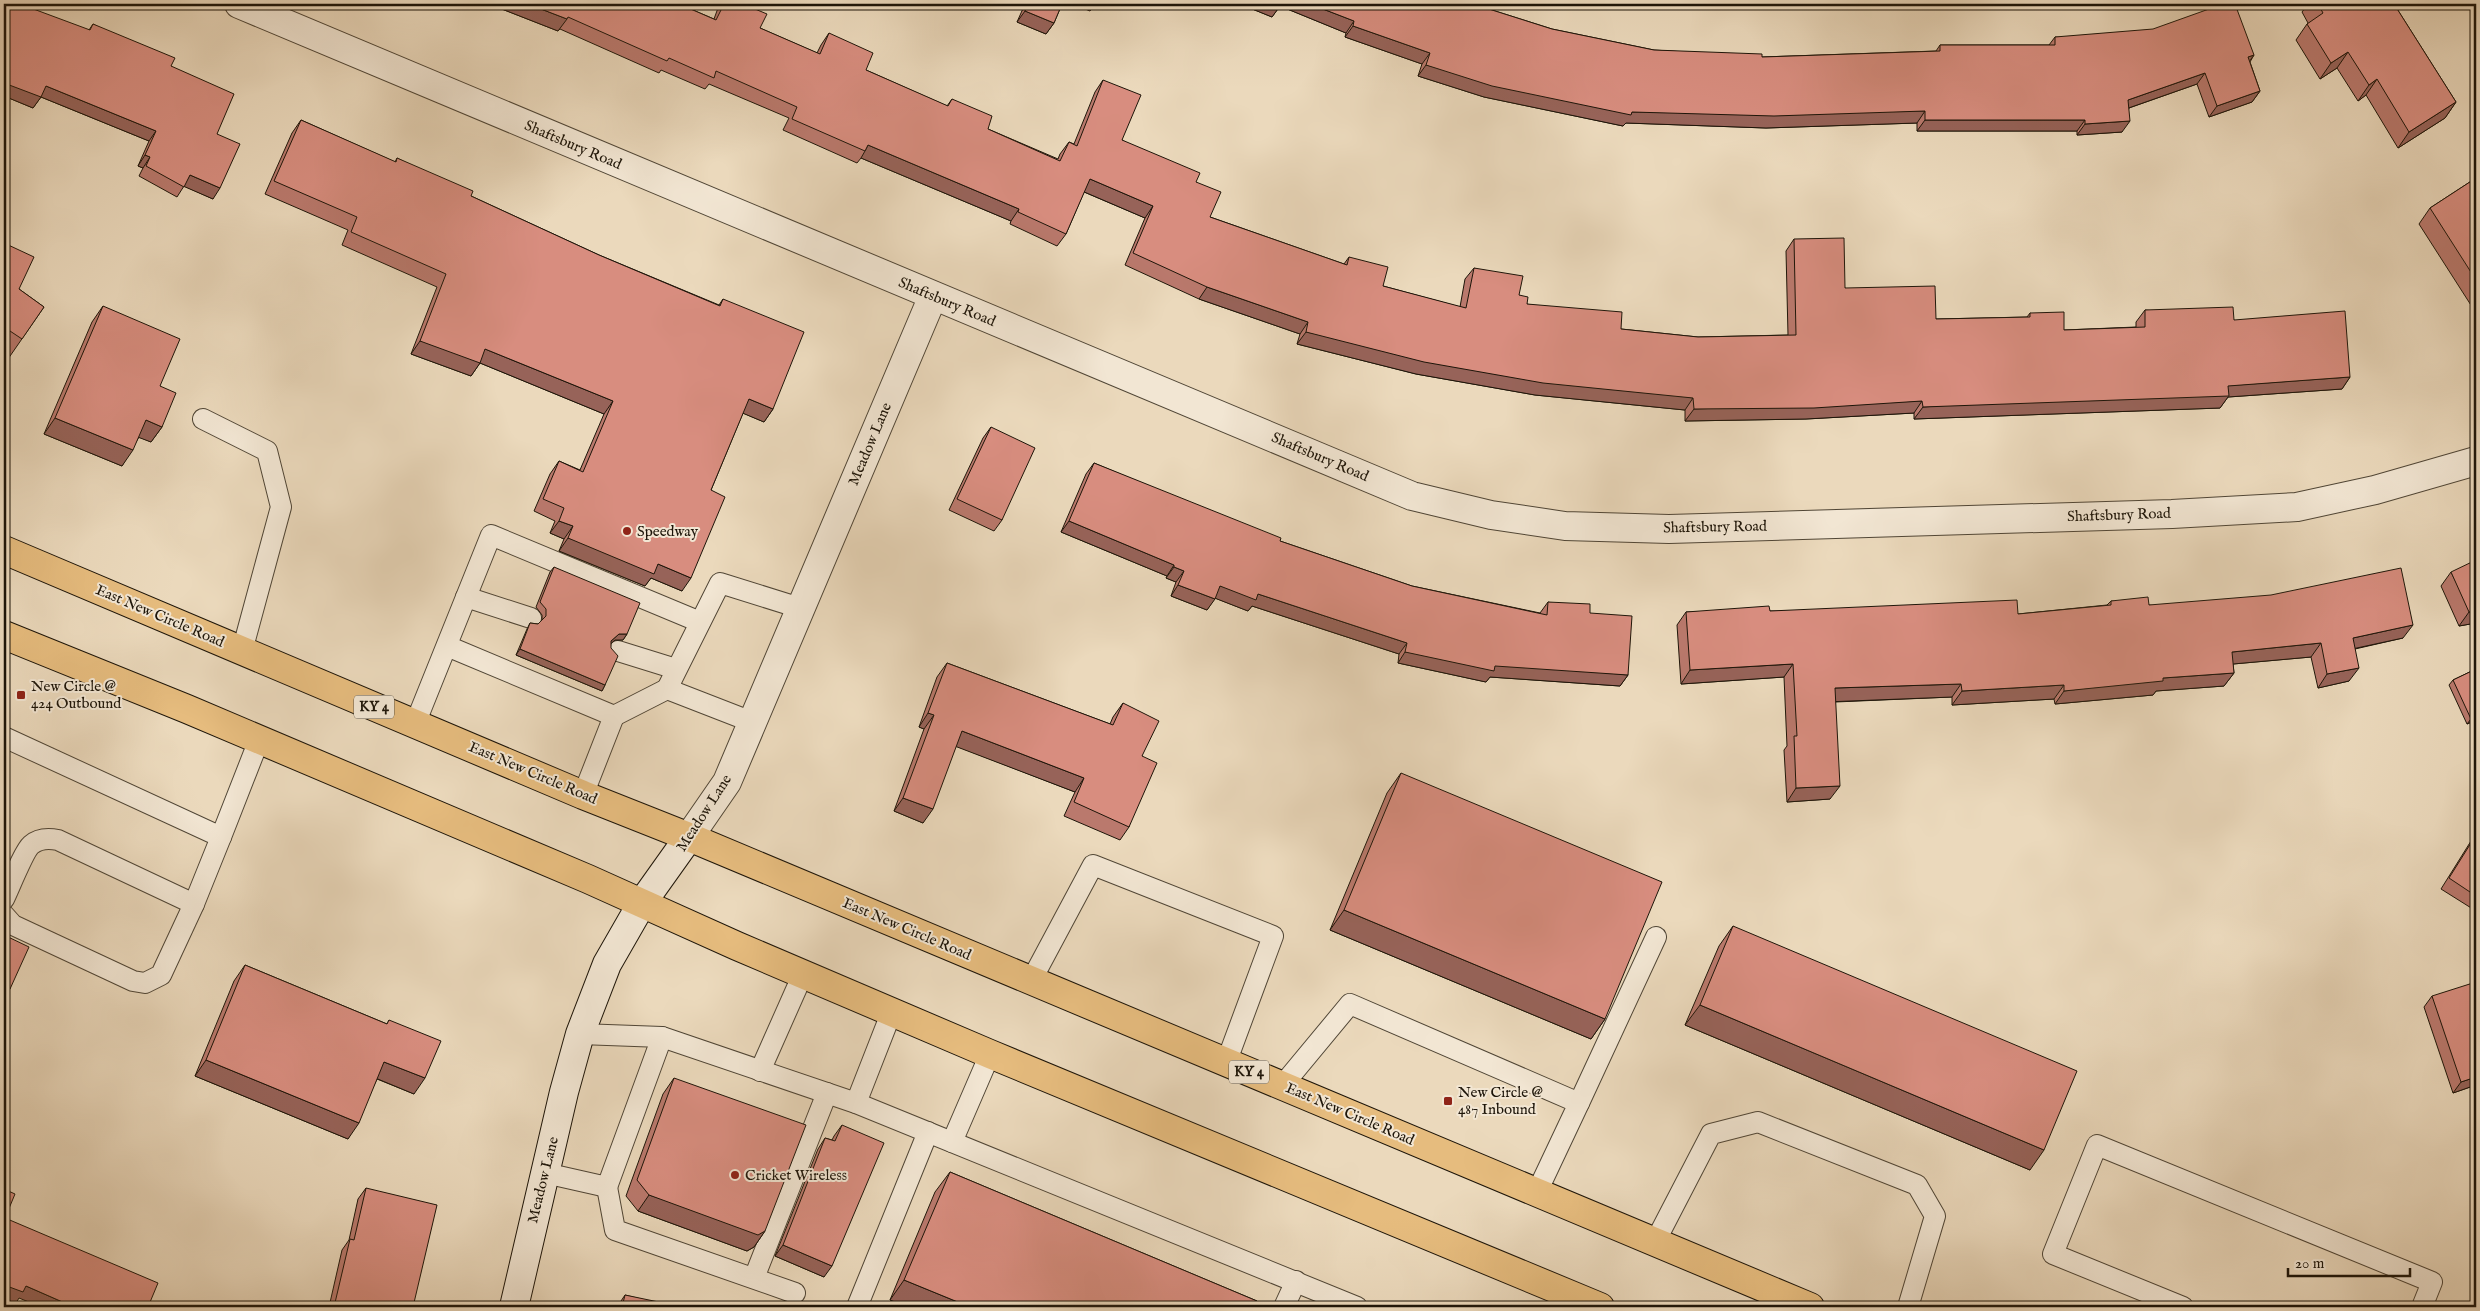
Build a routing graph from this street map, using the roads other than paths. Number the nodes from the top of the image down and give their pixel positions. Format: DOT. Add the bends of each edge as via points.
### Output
graph roads {
  1 [pos="239,4"];
  2 [pos="933,296"];
  3 [pos="203,419"];
  4 [pos="2476,461"];
  5 [pos="4,550"];
  6 [pos="466,597"];
  7 [pos="800,608"];
  8 [pos="531,618"];
  9 [pos="700,622"];
  10 [pos="4,635"];
  11 [pos="447,646"];
  12 [pos="242,651"];
  13 [pos="618,651"];
  14 [pos="676,669"];
  15 [pos="667,689"];
  16 [pos="614,716"];
  17 [pos="752,722"];
  18 [pos="415,724"];
  19 [pos="4,737"];
  20 [pos="259,740"];
  21 [pos="583,795"];
  22 [pos="221,837"];
  23 [pos="689,837"];
  24 [pos="4,900"];
  25 [pos="642,903"];
  26 [pos="194,904"];
  27 [pos="4,914"];
  28 [pos="1656,937"];
  29 [pos="803,974"];
  30 [pos="1031,981"];
  31 [pos="892,1011"];
  32 [pos="580,1034"];
  33 [pos="662,1038"];
  34 [pos="990,1054"];
  35 [pos="1226,1063"];
  36 [pos="760,1071"];
  37 [pos="1282,1086"];
  38 [pos="827,1093"];
  39 [pos="856,1103"];
  40 [pos="1578,1103"];
  41 [pos="928,1132"];
  42 [pos="952,1142"];
  43 [pos="544,1172"];
  44 [pos="607,1187"];
  45 [pos="1537,1192"];
  46 [pos="1654,1242"];
  47 [pos="754,1278"];
  48 [pos="1296,1281"];
  49 [pos="795,1293"];
  50 [pos="1590,1305"];
  51 [pos="514,1307"];
  52 [pos="856,1307"];
  53 [pos="1284,1307"];
  54 [pos="1357,1307"];
  55 [pos="1810,1307"];
  56 [pos="1908,1307"];
  57 [pos="2184,1307"];
  58 [pos="2422,1307"];
  1 -- 2 [label="street, Shaftsbury Road"];
  2 -- 4 [label="street, Shaftsbury Road" via="1412,496 1491,515 1564,526 1669,529 2172,514 2297,507 2375,490"];
  2 -- 7 [label="street, Meadow Lane"];
  3 -- 12 [label="lane" via="267,451 281,507"];
  5 -- 12 [label="highway, East New Circle Road / KY 4"];
  6 -- 8 [label="lane"];
  6 -- 9 [label="lane" via="491,535 588,581"];
  6 -- 11 [label="lane"];
  7 -- 9 [label="lane" via="720,582"];
  7 -- 17 [label="street, Meadow Lane"];
  9 -- 14 [label="lane"];
  10 -- 20 [label="highway"];
  11 -- 16 [label="lane" via="550,679"];
  11 -- 18 [label="lane"];
  12 -- 18 [label="highway, East New Circle Road / KY 4"];
  13 -- 14 [label="lane"];
  14 -- 15 [label="lane"];
  15 -- 16 [label="lane"];
  15 -- 17 [label="lane"];
  16 -- 21 [label="lane"];
  17 -- 23 [label="street, Meadow Lane" via="727,782"];
  18 -- 21 [label="highway, East New Circle Road / KY 4"];
  19 -- 22 [label="lane"];
  20 -- 22 [label="lane"];
  20 -- 25 [label="highway"];
  21 -- 23 [label="highway, East New Circle Road / KY 4"];
  22 -- 26 [label="lane"];
  23 -- 25 [label="street, Meadow Lane"];
  23 -- 30 [label="highway, East New Circle Road / KY 4"];
  24 -- 26 [label="lane" via="29,846 40,839 50,838"];
  25 -- 29 [label="highway"];
  25 -- 32 [label="street, Meadow Lane" via="607,964"];
  26 -- 27 [label="lane" via="161,975 145,982 133,981 13,925"];
  28 -- 40 [label="lane"];
  29 -- 31 [label="highway"];
  29 -- 36 [label="lane"];
  30 -- 35 [label="highway, East New Circle Road / KY 4"];
  30 -- 35 [label="lane" via="1093,865 1273,936"];
  31 -- 34 [label="highway"];
  31 -- 39 [label="lane"];
  32 -- 33 [label="lane"];
  32 -- 43 [label="street, Meadow Lane"];
  33 -- 36 [label="lane"];
  33 -- 44 [label="lane"];
  34 -- 42 [label="lane"];
  34 -- 50 [label="highway"];
  35 -- 37 [label="highway, East New Circle Road / KY 4"];
  36 -- 38 [label="lane"];
  37 -- 40 [label="lane" via="1350,1004"];
  37 -- 45 [label="highway, East New Circle Road / KY 4"];
  38 -- 39 [label="lane"];
  38 -- 47 [label="lane"];
  39 -- 41 [label="lane"];
  40 -- 45 [label="lane"];
  41 -- 42 [label="lane"];
  41 -- 52 [label="lane"];
  42 -- 48 [label="lane"];
  43 -- 44 [label="lane"];
  43 -- 51 [label="street, Meadow Lane"];
  44 -- 47 [label="lane" via="615,1230"];
  45 -- 46 [label="highway, East New Circle Road / KY 4"];
  46 -- 55 [label="highway, East New Circle Road / KY 4"];
  46 -- 56 [label="lane" via="1711,1134 1758,1122 1917,1185 1935,1216"];
  47 -- 49 [label="lane"];
  48 -- 53 [label="lane"];
  48 -- 54 [label="lane"];
  57 -- 58 [label="lane" via="2053,1254 2097,1144 2432,1282"];
}
